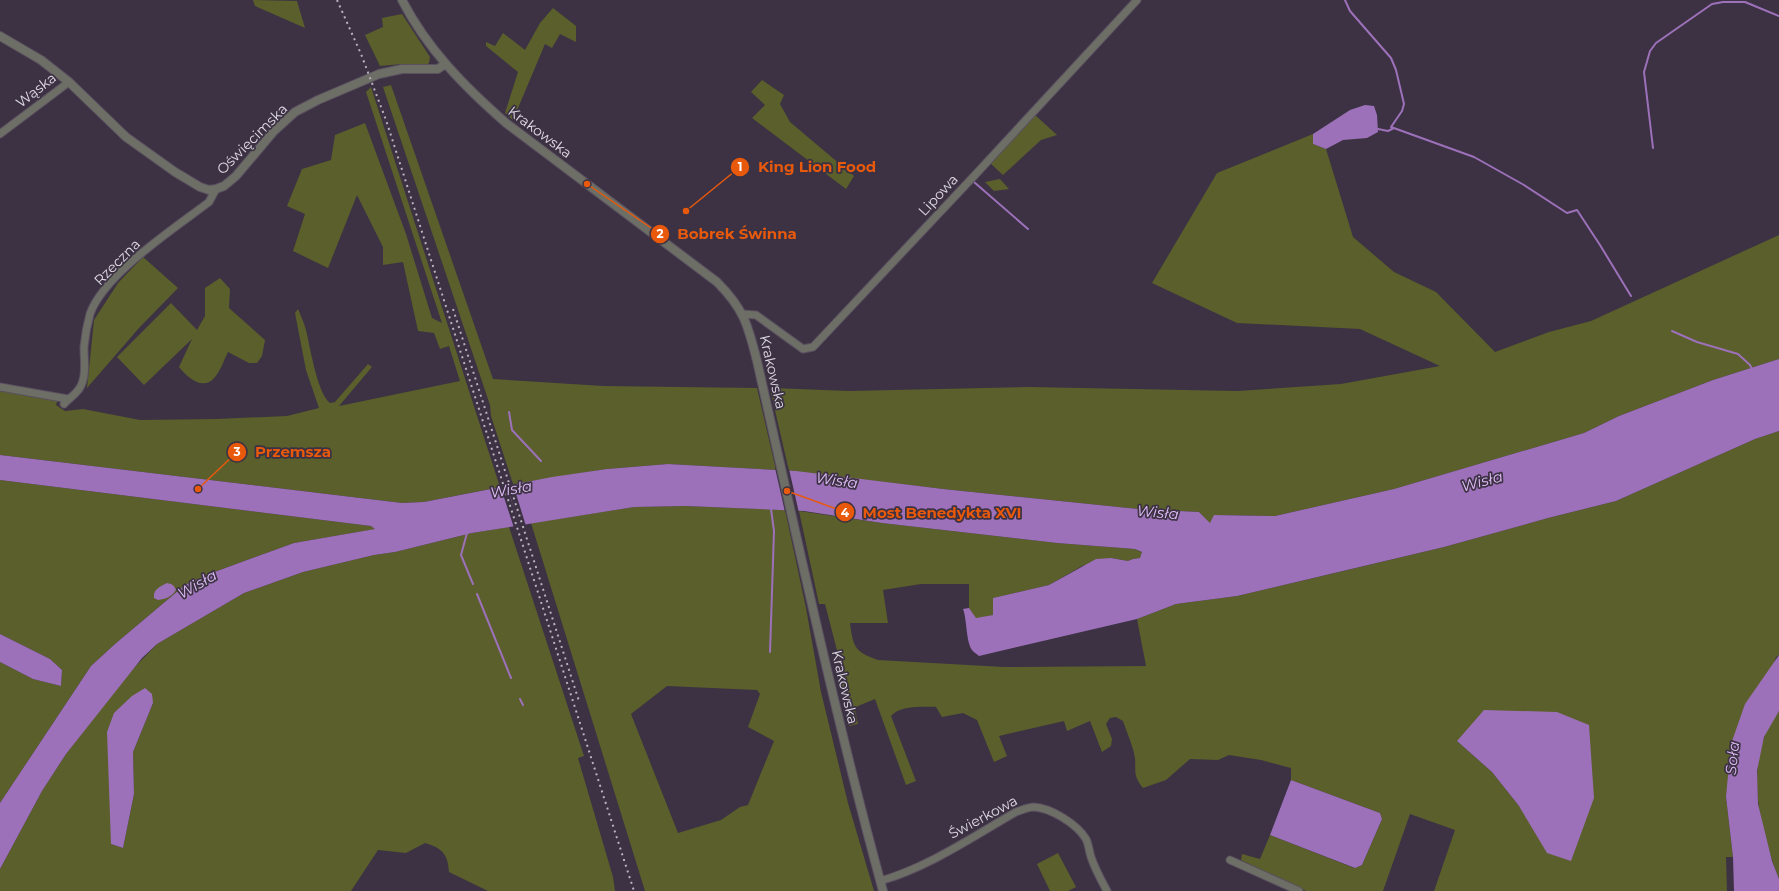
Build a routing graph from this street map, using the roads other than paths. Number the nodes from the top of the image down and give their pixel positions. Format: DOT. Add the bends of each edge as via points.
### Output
graph roads {
  1 [pos="402,0"];
  2 [pos="1137,0"];
  3 [pos="0,36"];
  4 [pos="445,64"];
  5 [pos="68,82"];
  6 [pos="0,134"];
  7 [pos="216,189"];
  8 [pos="742,314"];
  9 [pos="0,387"];
  10 [pos="1230,860"];
  11 [pos="880,881"];
  12 [pos="883,891"];
  13 [pos="1107,891"];
  14 [pos="1299,891"];
  1 -- 4 [label="street, Krakowska"];
  2 -- 8 [label="street, Lipowa" via="813,347 803,349 756,315"];
  3 -- 5 [label="street, Oświęcimska" via="41,60"];
  4 -- 7 [label="street, Oświęcimska" via="438,69 402,69 379,74 295,112 274,131 236,176"];
  4 -- 8 [label="street, Krakowska" via="506,123 717,282 737,304"];
  5 -- 6 [label="street, Wąska"];
  5 -- 7 [label="street, Oświęcimska" via="132,141 194,183 209,190"];
  7 -- 9 [label="street, Rzeczna" via="209,202 142,253 119,274 101,296 91,313 86,330 83,379 79,389 66,401"];
  8 -- 11 [label="street, Krakowska" via="748,324"];
  10 -- 14 [label="street"];
  11 -- 12 [label="street, Krakowska"];
  11 -- 13 [label="street, Świerkowa" via="924,865 1016,812 1032,807 1051,812 1079,829 1086,839 1096,870"];
}
